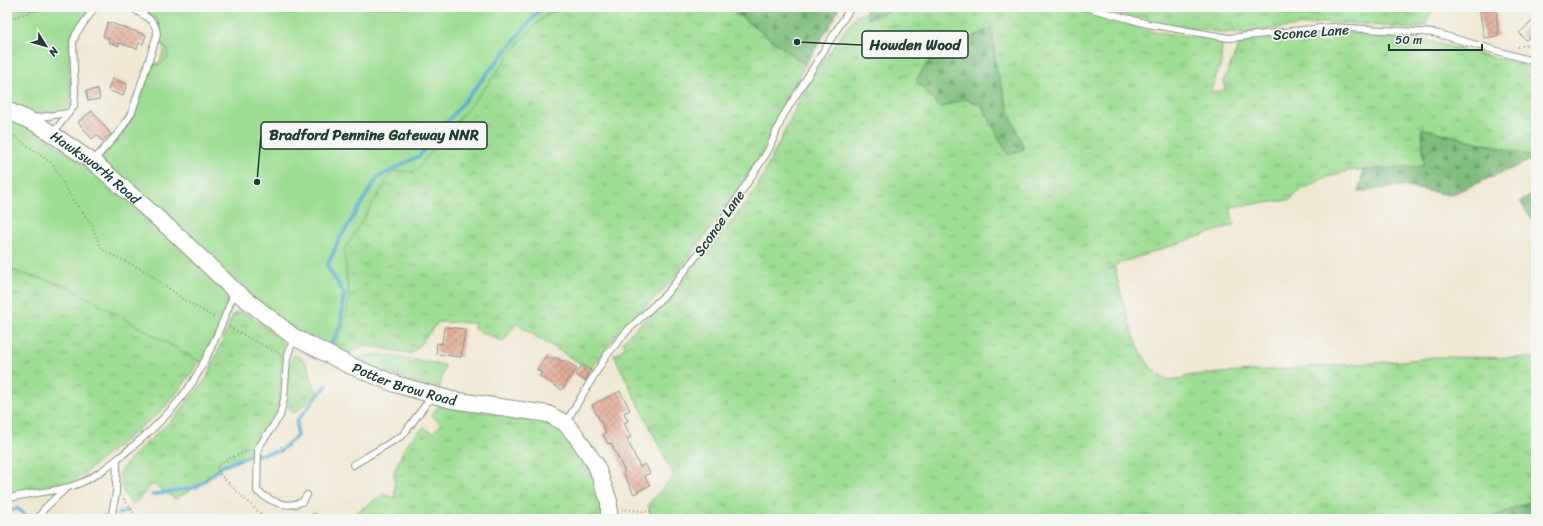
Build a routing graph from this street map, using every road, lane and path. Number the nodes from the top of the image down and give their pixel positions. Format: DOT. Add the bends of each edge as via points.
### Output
graph roads {
  1 [pos="44,7"];
  2 [pos="95,7"];
  3 [pos="130,7"];
  4 [pos="851,7"];
  5 [pos="1085,7"];
  6 [pos="7,20"];
  7 [pos="1536,62"];
  8 [pos="7,110"];
  9 [pos="68,113"];
  10 [pos="31,121"];
  11 [pos="7,134"];
  12 [pos="51,134"];
  13 [pos="92,162"];
  14 [pos="177,235"];
  15 [pos="235,291"];
  16 [pos="223,323"];
  17 [pos="294,337"];
  18 [pos="287,358"];
  19 [pos="432,395"];
  20 [pos="565,423"];
  21 [pos="281,446"];
  22 [pos="258,450"];
  23 [pos="285,452"];
  24 [pos="117,460"];
  25 [pos="353,465"];
  26 [pos="116,486"];
  27 [pos="67,487"];
  28 [pos="307,495"];
  29 [pos="7,499"];
  30 [pos="651,512"];
  31 [pos="609,513"];
  32 [pos="39,517"];
  33 [pos="111,519"];
  34 [pos="138,519"];
  35 [pos="266,519"];
  1 -- 6 [label="path"];
  2 -- 9 [label="lane" via="73,42 75,94 74,106"];
  3 -- 13 [label="lane" via="152,21 157,27 157,35 132,112 120,131"];
  4 -- 20 [label="lane, Sconce Lane" via="783,116 768,151 716,231 668,292 628,330 606,356"];
  5 -- 7 [label="lane, Sconce Lane" via="1148,24 1229,38 1331,27 1435,33"];
  8 -- 10 [label="street, Hawksworth Road"];
  9 -- 10 [label="lane" via="35,118"];
  9 -- 12 [label="lane"];
  10 -- 12 [label="street, Hawksworth Road"];
  11 -- 16 [label="path" via="14,136 53,164 72,199 91,224 100,246 106,252 147,272 184,300"];
  12 -- 13 [label="street, Hawksworth Road"];
  13 -- 14 [label="street, Hawksworth Road"];
  14 -- 15 [label="street, Potter Brow Road"];
  15 -- 16 [label="lane"];
  15 -- 17 [label="street, Potter Brow Road"];
  16 -- 18 [label="path"];
  16 -- 24 [label="lane" via="197,374 171,410"];
  17 -- 18 [label="lane"];
  17 -- 19 [label="street, Potter Brow Road" via="389,381"];
  18 -- 22 [label="lane" via="280,416"];
  19 -- 20 [label="street, Potter Brow Road" via="548,414"];
  19 -- 25 [label="lane" via="403,435"];
  20 -- 31 [label="street, Potter Brow Road" via="596,465 605,489"];
  21 -- 23 [label="path"];
  22 -- 28 [label="lane" via="257,491 274,503 295,505 302,502"];
  22 -- 35 [label="path" via="234,456 217,466 220,475"];
  24 -- 26 [label="lane"];
  24 -- 27 [label="lane" via="87,480"];
  26 -- 33 [label="lane"];
  26 -- 34 [label="path"];
  27 -- 29 [label="lane" via="26,493"];
  27 -- 32 [label="lane"];
  30 -- 31 [label="path"];
}
